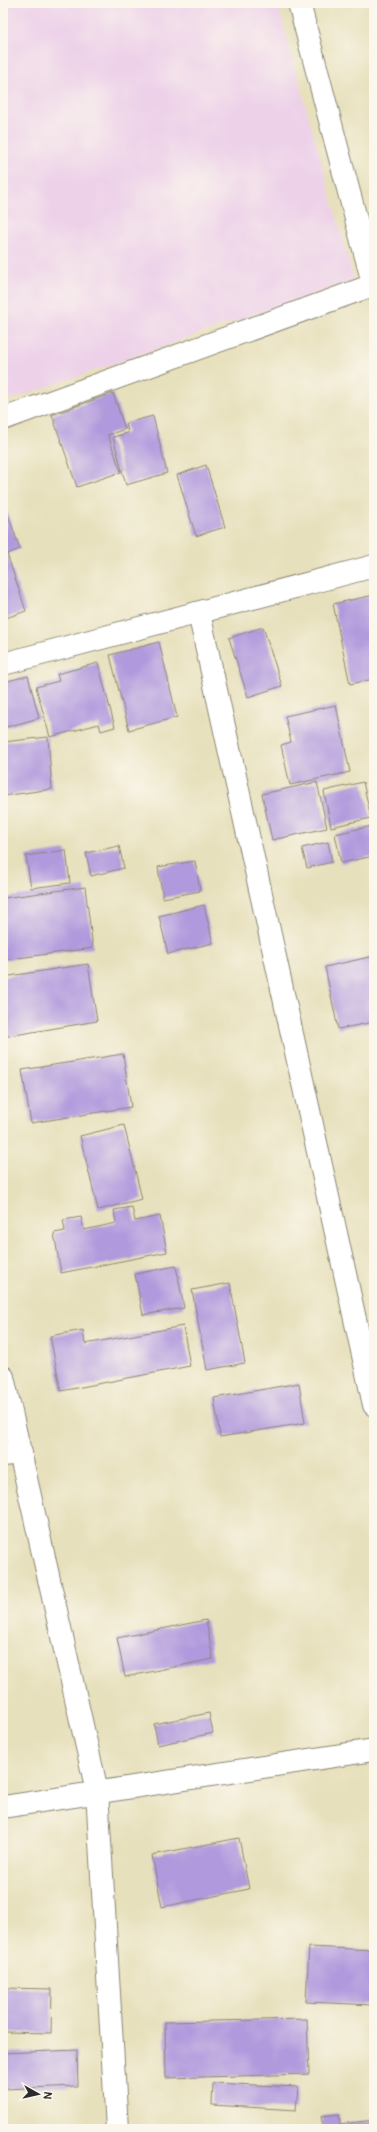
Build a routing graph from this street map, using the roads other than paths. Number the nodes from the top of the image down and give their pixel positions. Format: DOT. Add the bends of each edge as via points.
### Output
graph roads {
  1 [pos="299,3"];
  2 [pos="374,286"];
  3 [pos="3,419"];
  4 [pos="374,566"];
  5 [pos="199,613"];
  6 [pos="3,664"];
  7 [pos="3,1377"];
  8 [pos="374,1405"];
  9 [pos="12,1454"];
  10 [pos="374,1750"];
  11 [pos="97,1791"];
  12 [pos="3,1807"];
  13 [pos="117,2129"];
  1 -- 2 [label="street"];
  2 -- 3 [label="street"];
  4 -- 5 [label="street"];
  5 -- 6 [label="street"];
  5 -- 8 [label="street"];
  7 -- 9 [label="street"];
  9 -- 11 [label="street"];
  10 -- 11 [label="street"];
  11 -- 12 [label="street"];
  11 -- 13 [label="street"];
}
